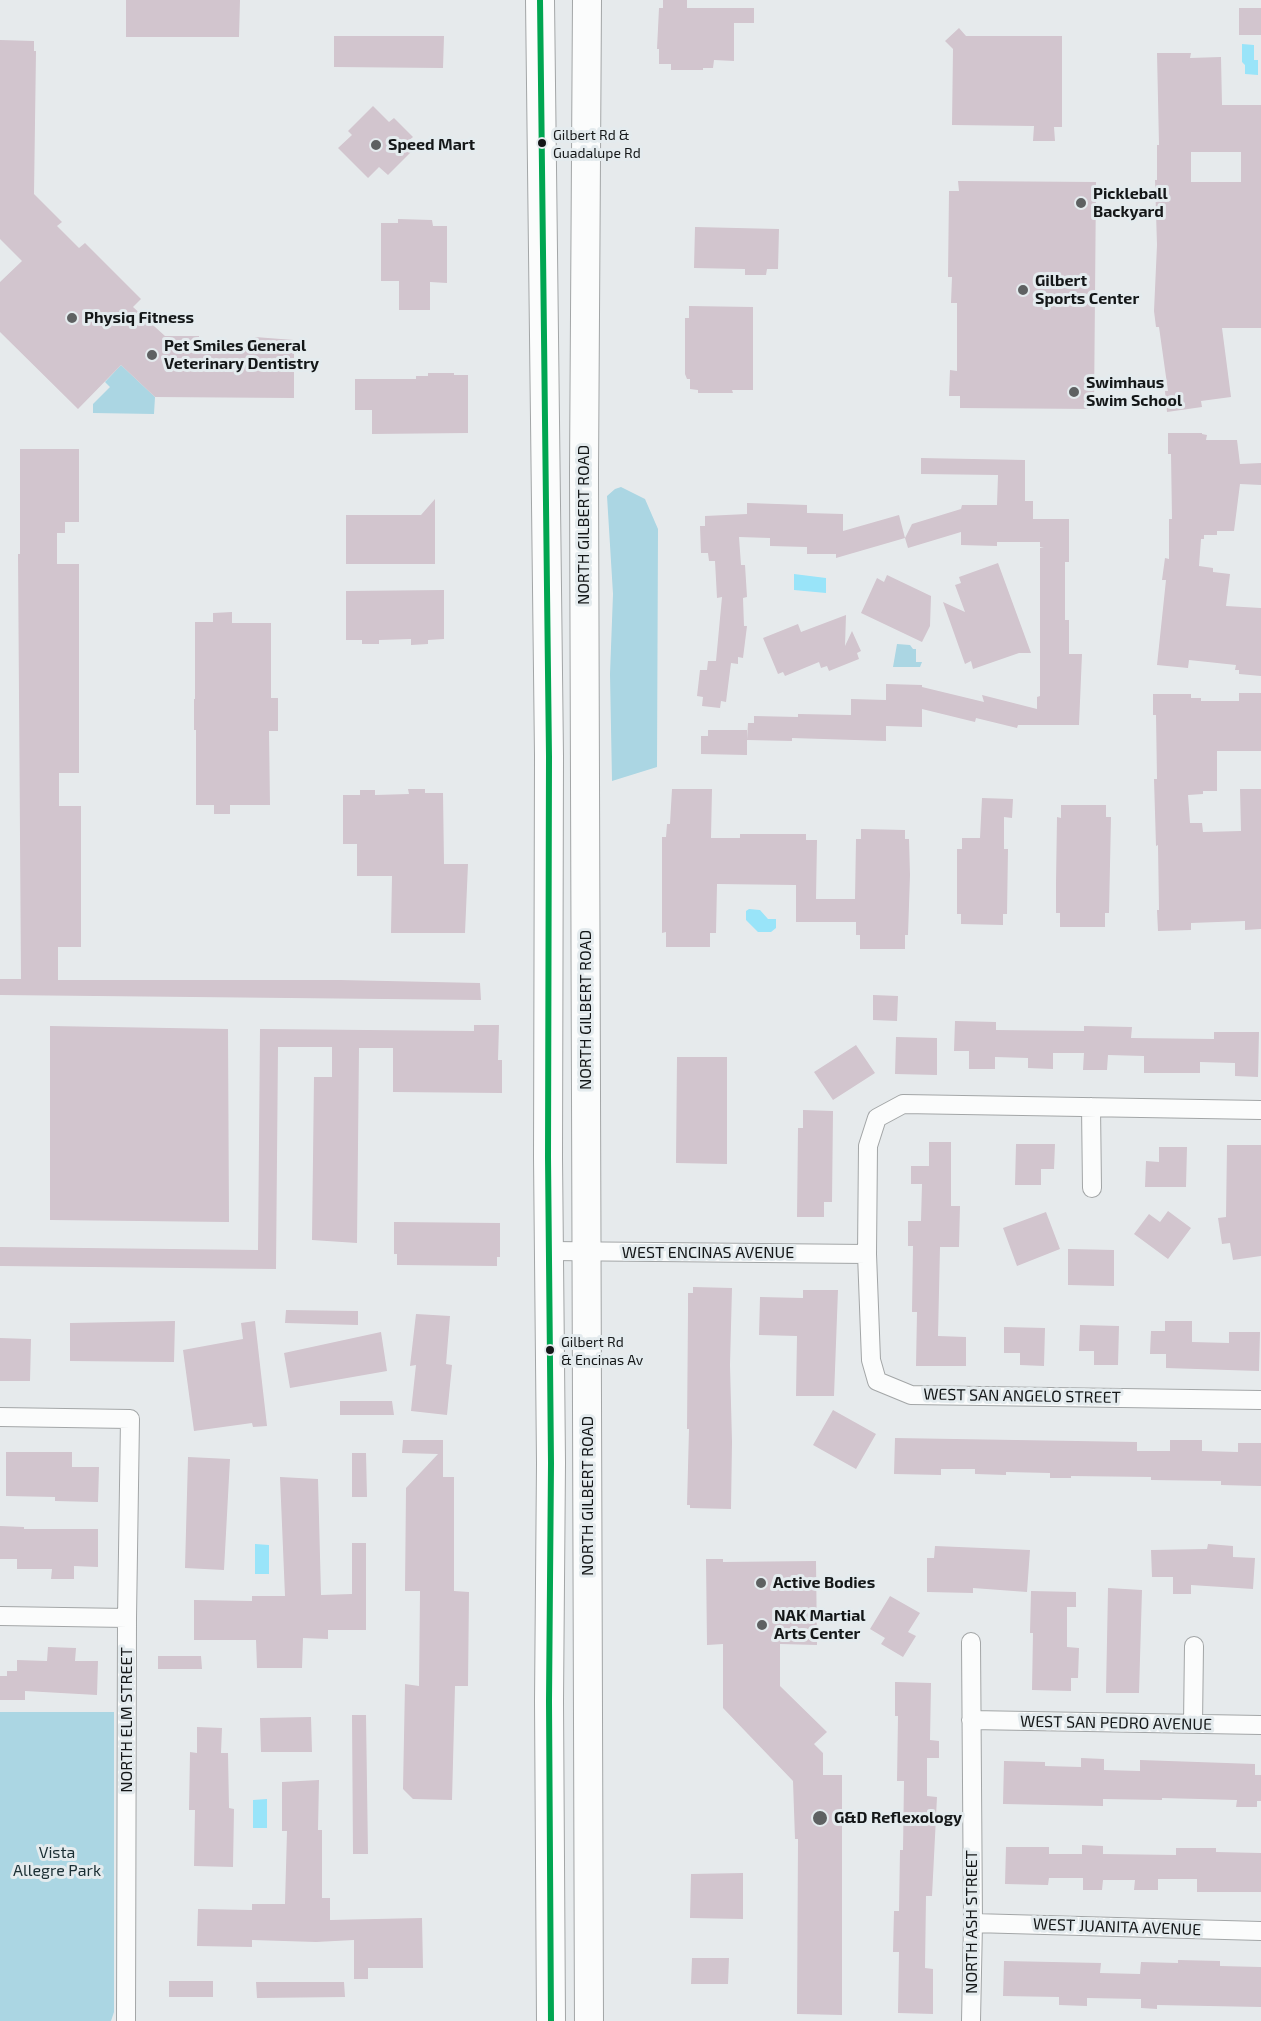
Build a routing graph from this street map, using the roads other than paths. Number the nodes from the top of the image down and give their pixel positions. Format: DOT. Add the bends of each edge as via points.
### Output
graph roads {
  1 [pos="540,0"];
  2 [pos="587,0"];
  3 [pos="549,756"];
  4 [pos="585,859"];
  5 [pos="1091,1107"];
  6 [pos="1261,1110"];
  7 [pos="1092,1188"];
  8 [pos="550,1251"];
  9 [pos="586,1252"];
  10 [pos="867,1254"];
  11 [pos="1261,1400"];
  12 [pos="0,1417"];
  13 [pos="551,1462"];
  14 [pos="587,1462"];
  15 [pos="0,1616"];
  16 [pos="127,1618"];
  17 [pos="971,1642"];
  18 [pos="1194,1646"];
  19 [pos="971,1720"];
  20 [pos="1193,1724"];
  21 [pos="1261,1725"];
  22 [pos="973,1923"];
  23 [pos="1261,1931"];
  24 [pos="126,2021"];
  25 [pos="551,2021"];
  26 [pos="589,2021"];
  27 [pos="971,2021"];
  1 -- 3 [label="main road"];
  2 -- 4 [label="main road, NORTH GILBERT ROAD"];
  3 -- 4 [label="main road" via="563,766 568,778 569,848 572,854"];
  3 -- 8 [label="main road"];
  4 -- 9 [label="main road, NORTH GILBERT ROAD"];
  5 -- 6 [label="street"];
  5 -- 7 [label="street"];
  5 -- 10 [label="street" via="903,1104 878,1118 868,1146"];
  8 -- 9 [label="street, WEST ENCINAS AVENUE"];
  8 -- 13 [label="main road"];
  9 -- 10 [label="street, WEST ENCINAS AVENUE"];
  9 -- 14 [label="main road, NORTH GILBERT ROAD"];
  10 -- 11 [label="street, WEST SAN ANGELO STREET" via="871,1360 877,1382 911,1395"];
  12 -- 16 [label="street, NORTH ELM STREET" via="130,1419"];
  13 -- 14 [label="main road"];
  13 -- 25 [label="main road"];
  14 -- 26 [label="main road, NORTH GILBERT ROAD"];
  15 -- 16 [label="street"];
  16 -- 24 [label="street, NORTH ELM STREET"];
  17 -- 19 [label="street, NORTH ASH STREET"];
  18 -- 20 [label="street"];
  19 -- 20 [label="street, WEST SAN PEDRO AVENUE"];
  19 -- 22 [label="street, NORTH ASH STREET"];
  20 -- 21 [label="street, WEST SAN PEDRO AVENUE"];
  22 -- 23 [label="street, WEST JUANITA AVENUE"];
  22 -- 27 [label="street, NORTH ASH STREET"];
}
